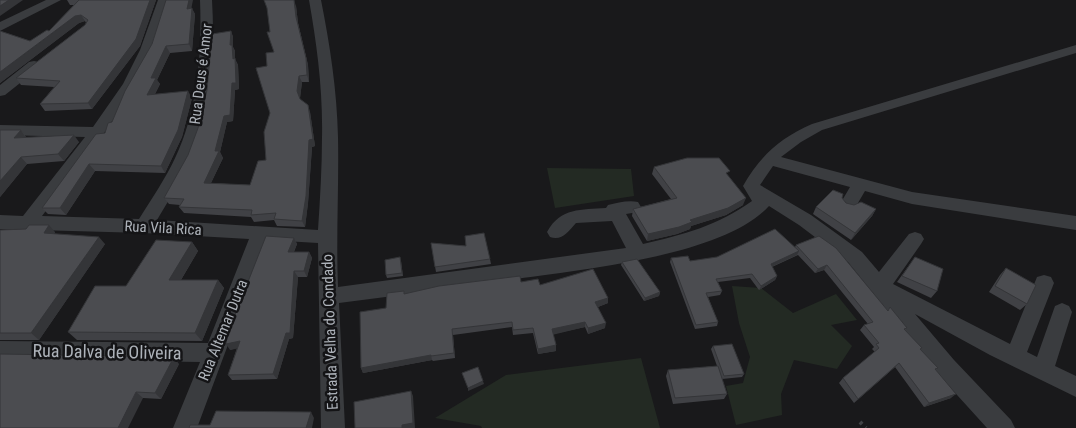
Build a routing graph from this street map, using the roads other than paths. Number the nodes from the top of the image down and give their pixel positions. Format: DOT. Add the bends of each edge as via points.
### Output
graph roads {
  1 [pos="55,0"];
  2 [pos="164,0"];
  3 [pos="206,0"];
  4 [pos="315,0"];
  5 [pos="0,27"];
  6 [pos="1076,50"];
  7 [pos="46,56"];
  8 [pos="0,92"];
  9 [pos="0,130"];
  10 [pos="97,132"];
  11 [pos="769,159"];
  12 [pos="860,185"];
  13 [pos="751,186"];
  14 [pos="849,204"];
  15 [pos="0,222"];
  16 [pos="28,222"];
  17 [pos="1076,223"];
  18 [pos="144,226"];
  19 [pos="556,232"];
  20 [pos="261,233"];
  21 [pos="326,237"];
  22 [pos="915,239"];
  23 [pos="638,252"];
  24 [pos="1044,283"];
  25 [pos="880,286"];
  26 [pos="329,296"];
  27 [pos="1062,312"];
  28 [pos="0,350"];
  29 [pos="215,353"];
  30 [pos="1015,357"];
  31 [pos="1042,370"];
  32 [pos="1076,387"];
  33 [pos="185,428"];
  34 [pos="333,428"];
  35 [pos="1003,428"];
  1 -- 5 [label="street"];
  2 -- 10 [label="street" via="147,50 130,84"];
  3 -- 18 [label="street, Rua Deus é Amor" via="208,22 194,132 186,153"];
  4 -- 21 [label="street, Estrada Velha do Condado" via="323,41 330,137"];
  6 -- 11 [label="street" via="817,127 794,137"];
  7 -- 8 [label="street"];
  9 -- 10 [label="street"];
  10 -- 16 [label="street"];
  11 -- 12 [label="street"];
  11 -- 13 [label="street"];
  12 -- 14 [label="street"];
  12 -- 17 [label="street" via="912,198"];
  13 -- 23 [label="street" via="762,204 735,224 676,244"];
  13 -- 25 [label="street" via="845,248"];
  15 -- 16 [label="street, Rua Vila Rica"];
  16 -- 18 [label="street, Rua Vila Rica"];
  18 -- 20 [label="street, Rua Vila Rica"];
  19 -- 23 [label="street" via="571,217 625,210"];
  20 -- 21 [label="street, Rua Vila Rica"];
  20 -- 29 [label="street, Rua Altemar Dutra"];
  21 -- 26 [label="street, Estrada Velha do Condado"];
  22 -- 25 [label="street"];
  23 -- 26 [label="street" via="466,280"];
  24 -- 30 [label="street"];
  25 -- 30 [label="street"];
  25 -- 35 [label="street" via="946,367"];
  26 -- 34 [label="street, Estrada Velha do Condado"];
  27 -- 31 [label="street"];
  28 -- 29 [label="street, Rua Dalva de Oliveira"];
  29 -- 33 [label="street, Rua Altemar Dutra"];
  30 -- 31 [label="street"];
  31 -- 32 [label="street"];
}
